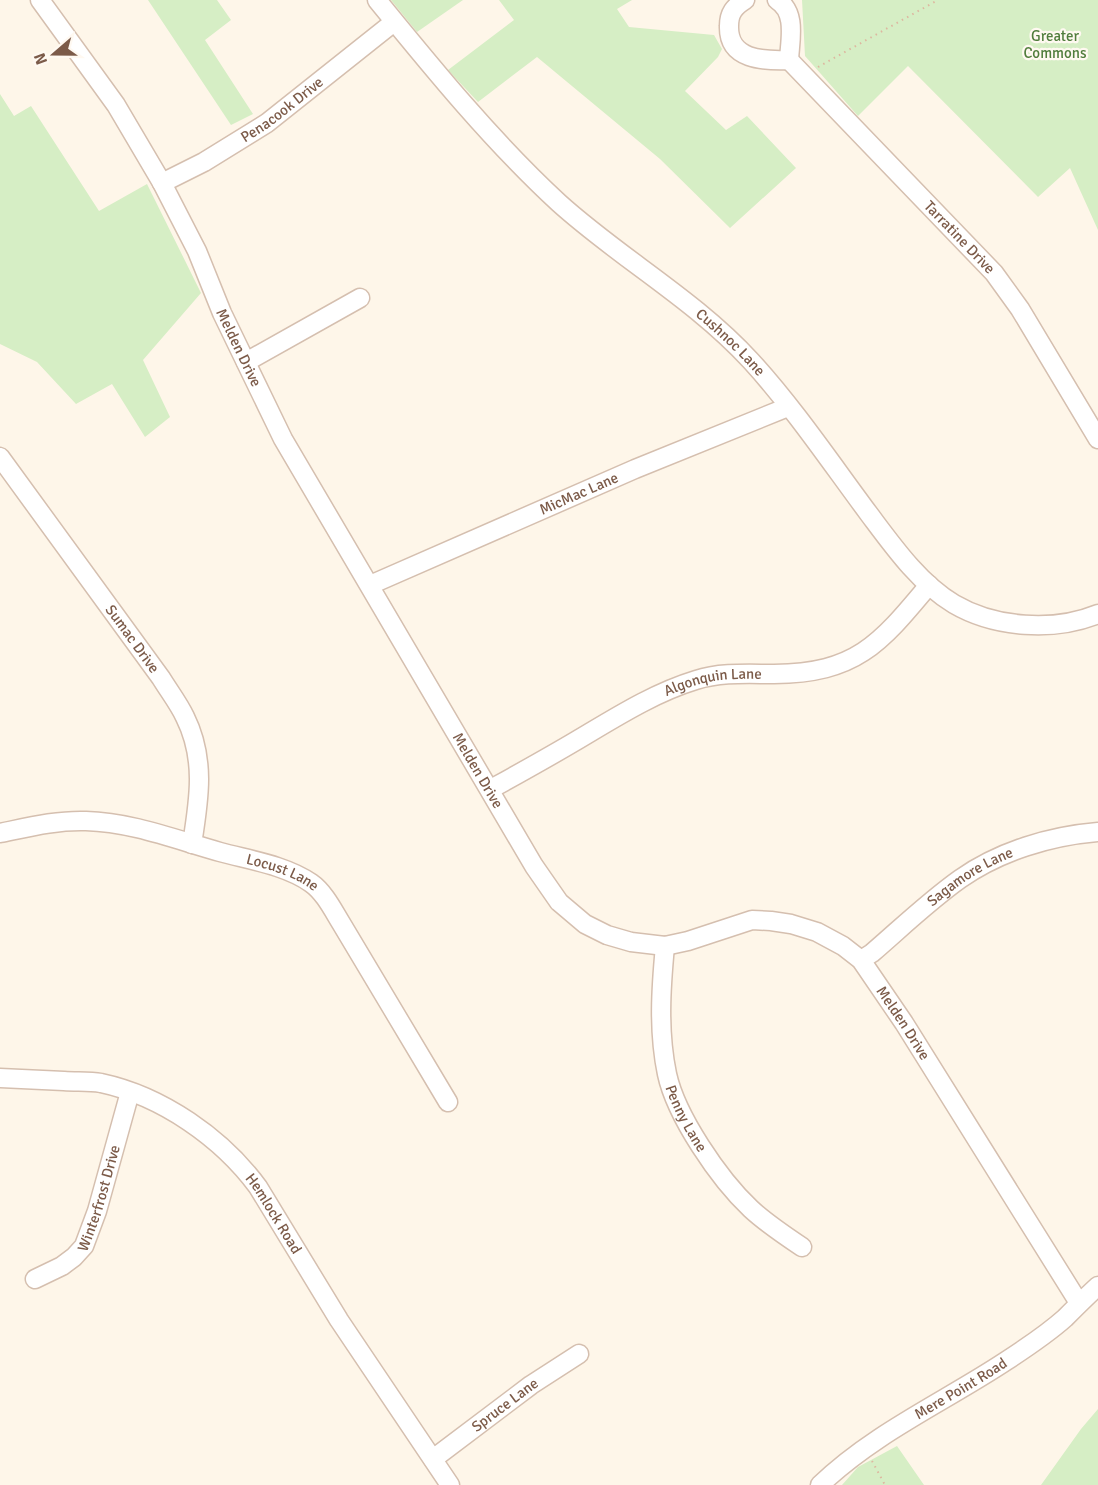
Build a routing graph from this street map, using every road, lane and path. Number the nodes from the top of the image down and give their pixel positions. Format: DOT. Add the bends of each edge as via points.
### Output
graph roads {
  1 [pos="40,0"];
  2 [pos="377,0"];
  3 [pos="745,0"];
  4 [pos="777,0"];
  5 [pos="938,0"];
  6 [pos="394,22"];
  7 [pos="789,60"];
  8 [pos="803,74"];
  9 [pos="162,183"];
  10 [pos="360,298"];
  11 [pos="246,362"];
  12 [pos="788,407"];
  13 [pos="1098,439"];
  14 [pos="0,457"];
  15 [pos="370,585"];
  16 [pos="928,585"];
  17 [pos="1098,614"];
  18 [pos="491,789"];
  19 [pos="0,832"];
  20 [pos="1098,832"];
  21 [pos="192,844"];
  22 [pos="665,946"];
  23 [pos="861,960"];
  24 [pos="0,1078"];
  25 [pos="130,1092"];
  26 [pos="448,1102"];
  27 [pos="802,1246"];
  28 [pos="34,1279"];
  29 [pos="1098,1286"];
  30 [pos="1079,1303"];
  31 [pos="579,1354"];
  32 [pos="865,1449"];
  33 [pos="433,1459"];
  34 [pos="450,1485"];
  35 [pos="820,1485"];
  36 [pos="885,1485"];
  1 -- 9 [label="street, Melden Drive" via="116,105"];
  2 -- 6 [label="street, Cushnoc Lane"];
  3 -- 7 [label="street" via="729,17 733,46 752,58"];
  4 -- 7 [label="street" via="791,20"];
  5 -- 8 [label="path"];
  6 -- 9 [label="street, Penacook Drive" via="267,123"];
  6 -- 12 [label="street, Cushnoc Lane" via="486,129 543,187 716,327 749,358"];
  7 -- 8 [label="street, Tarratine Drive"];
  8 -- 13 [label="street, Tarratine Drive" via="994,273 1032,328"];
  9 -- 11 [label="street, Melden Drive"];
  10 -- 11 [label="street"];
  11 -- 15 [label="street, Melden Drive" via="283,439"];
  12 -- 15 [label="street, MicMac Lane"];
  12 -- 16 [label="street, Cushnoc Lane" via="887,538"];
  14 -- 21 [label="street, Sumac Drive" via="185,716 199,758 201,781"];
  15 -- 18 [label="street, Melden Drive"];
  16 -- 17 [label="street, Cushnoc Lane" via="964,609 1003,622 1060,624"];
  16 -- 18 [label="street, Algonquin Lane" via="871,648 844,663 799,674 741,673 698,679 644,702"];
  18 -- 22 [label="street, Melden Drive" via="559,902 608,935"];
  19 -- 21 [label="street, Locust Lane" via="55,822 91,821"];
  20 -- 23 [label="street, Sagamore Lane" via="1047,840 989,863 939,895"];
  21 -- 26 [label="street, Locust Lane" via="290,872 312,884 329,903"];
  22 -- 23 [label="street, Melden Drive" via="752,920 771,921 817,932"];
  22 -- 27 [label="street, Penny Lane" via="661,1008 664,1054 674,1096 707,1155 734,1191 766,1222"];
  23 -- 30 [label="street, Melden Drive"];
  24 -- 25 [label="street, Hemlock Road" via="100,1083"];
  25 -- 28 [label="street, Winterfrost Drive" via="84,1246 62,1266"];
  25 -- 33 [label="street, Hemlock Road" via="190,1122 244,1169"];
  29 -- 30 [label="street, Mere Point Road"];
  30 -- 32 [label="street, Mere Point Road" via="1006,1362"];
  31 -- 33 [label="street, Spruce Lane"];
  32 -- 35 [label="street, Mere Point Road"];
  32 -- 36 [label="path"];
  33 -- 34 [label="street, Hemlock Road"];
}
